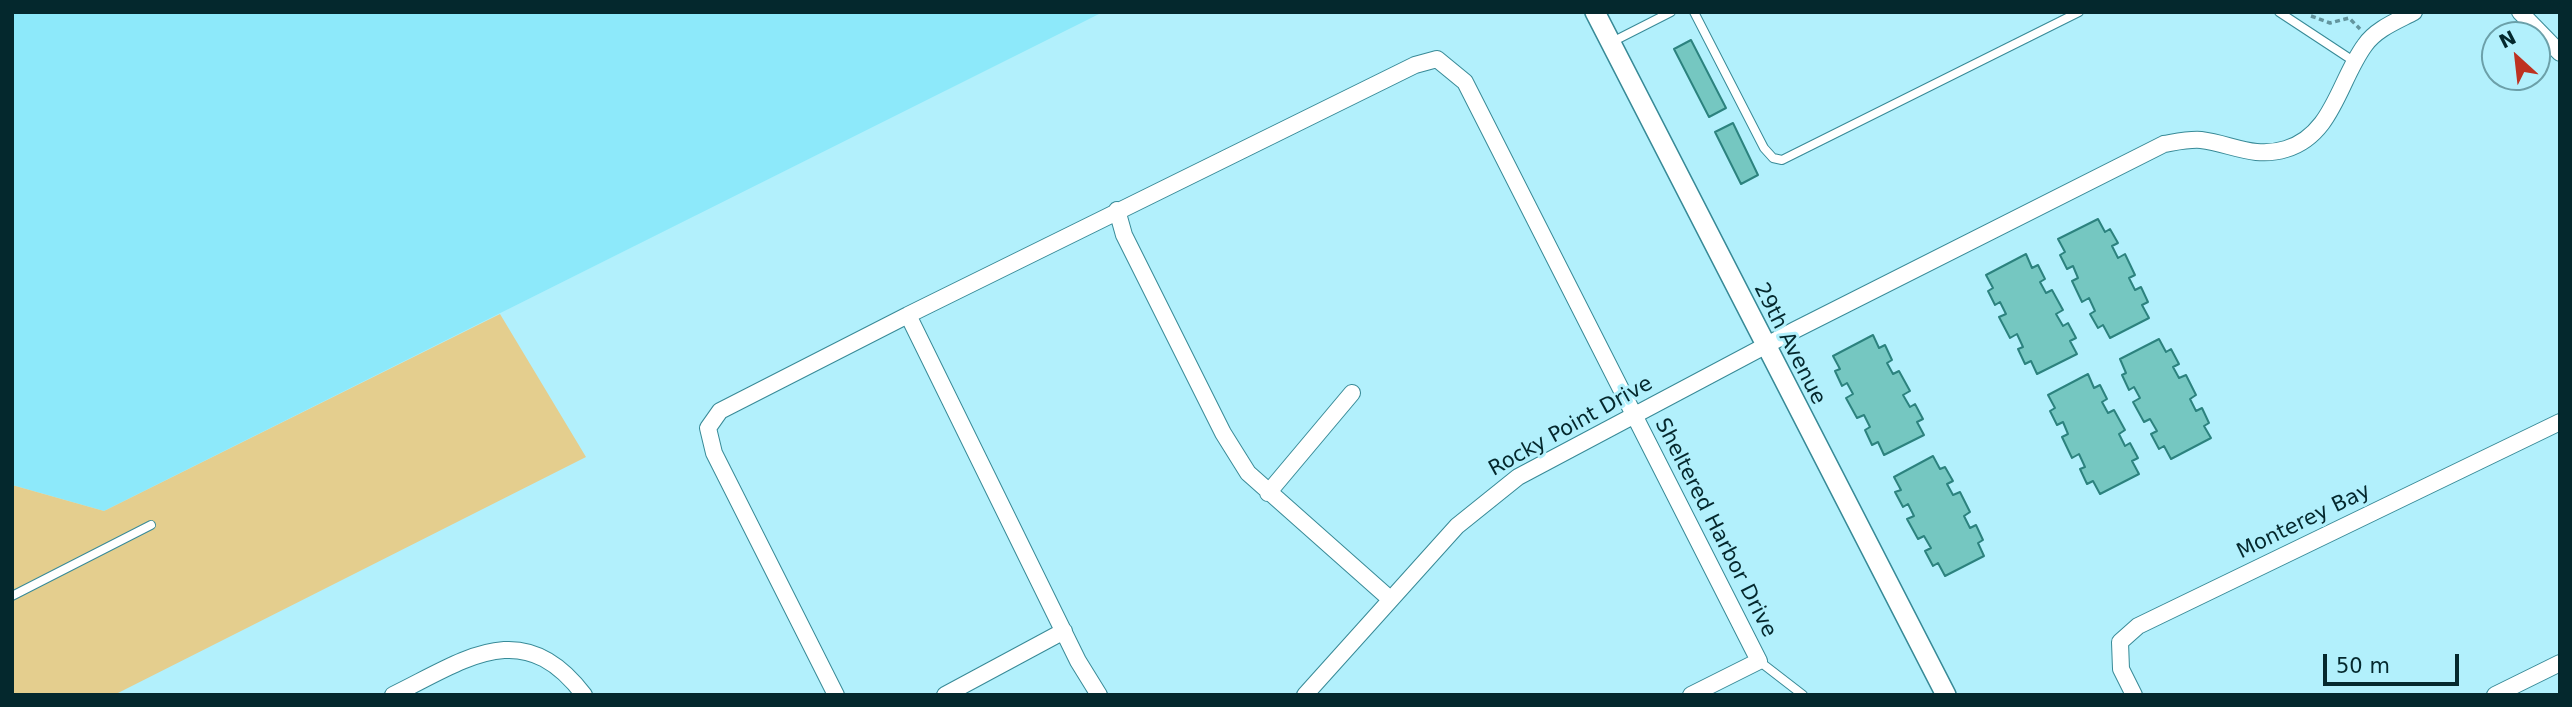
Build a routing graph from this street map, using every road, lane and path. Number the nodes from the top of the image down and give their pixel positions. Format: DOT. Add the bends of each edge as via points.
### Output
graph roads {
  1 [pos="1595,12"];
  2 [pos="1671,12"];
  3 [pos="1694,12"];
  4 [pos="2079,12"];
  5 [pos="2279,12"];
  6 [pos="2303,12"];
  7 [pos="2414,12"];
  8 [pos="2520,12"];
  9 [pos="2369,40"];
  10 [pos="1610,43"];
  11 [pos="2560,53"];
  12 [pos="2355,62"];
  13 [pos="1117,210"];
  14 [pos="908,315"];
  15 [pos="1765,346"];
  16 [pos="1352,393"];
  17 [pos="1633,415"];
  18 [pos="2560,422"];
  19 [pos="1268,493"];
  20 [pos="150,525"];
  21 [pos="12,596"];
  22 [pos="1390,599"];
  23 [pos="1063,631"];
  24 [pos="1759,661"];
  25 [pos="2560,663"];
  26 [pos="393,695"];
  27 [pos="584,695"];
  28 [pos="836,695"];
  29 [pos="945,695"];
  30 [pos="1099,695"];
  31 [pos="1305,695"];
  32 [pos="1691,695"];
  33 [pos="1803,695"];
  34 [pos="1946,695"];
  35 [pos="2133,695"];
  36 [pos="2495,695"];
  1 -- 10 [label="street, 29th Avenue"];
  2 -- 10 [label="lane"];
  3 -- 4 [label="lane" via="1764,148 1782,160"];
  5 -- 12 [label="lane"];
  6 -- 9 [label="path" via="2330,23 2350,18"];
  7 -- 9 [label="street"];
  8 -- 11 [label="street"];
  9 -- 12 [label="street, Rocky Point Drive"];
  10 -- 15 [label="street, 29th Avenue"];
  12 -- 15 [label="street, Rocky Point Drive" via="2323,123 2297,145 2256,154 2202,140 2164,144"];
  13 -- 14 [label="street"];
  13 -- 17 [label="street, Sheltered Harbor Drive" via="1403,71 1437,59 1465,82"];
  13 -- 19 [label="street" via="1124,235 1223,433 1248,473"];
  14 -- 23 [label="street"];
  14 -- 28 [label="street" via="720,411 708,428 714,453"];
  15 -- 17 [label="street, Rocky Point Drive"];
  15 -- 34 [label="street, 29th Avenue"];
  16 -- 19 [label="street"];
  17 -- 22 [label="street, Rocky Point Drive" via="1518,477 1485,500"];
  17 -- 24 [label="street, Sheltered Harbor Drive"];
  18 -- 35 [label="street, Monterey Bay" via="2138,626 2120,642 2121,669"];
  19 -- 22 [label="street"];
  20 -- 21 [label="lane"];
  22 -- 31 [label="street, Rocky Point Drive"];
  23 -- 29 [label="street"];
  23 -- 30 [label="street"];
  24 -- 32 [label="street"];
  24 -- 33 [label="lane"];
  25 -- 36 [label="street"];
  26 -- 27 [label="street" via="480,653 523,650 544,656 565,671"];
}
